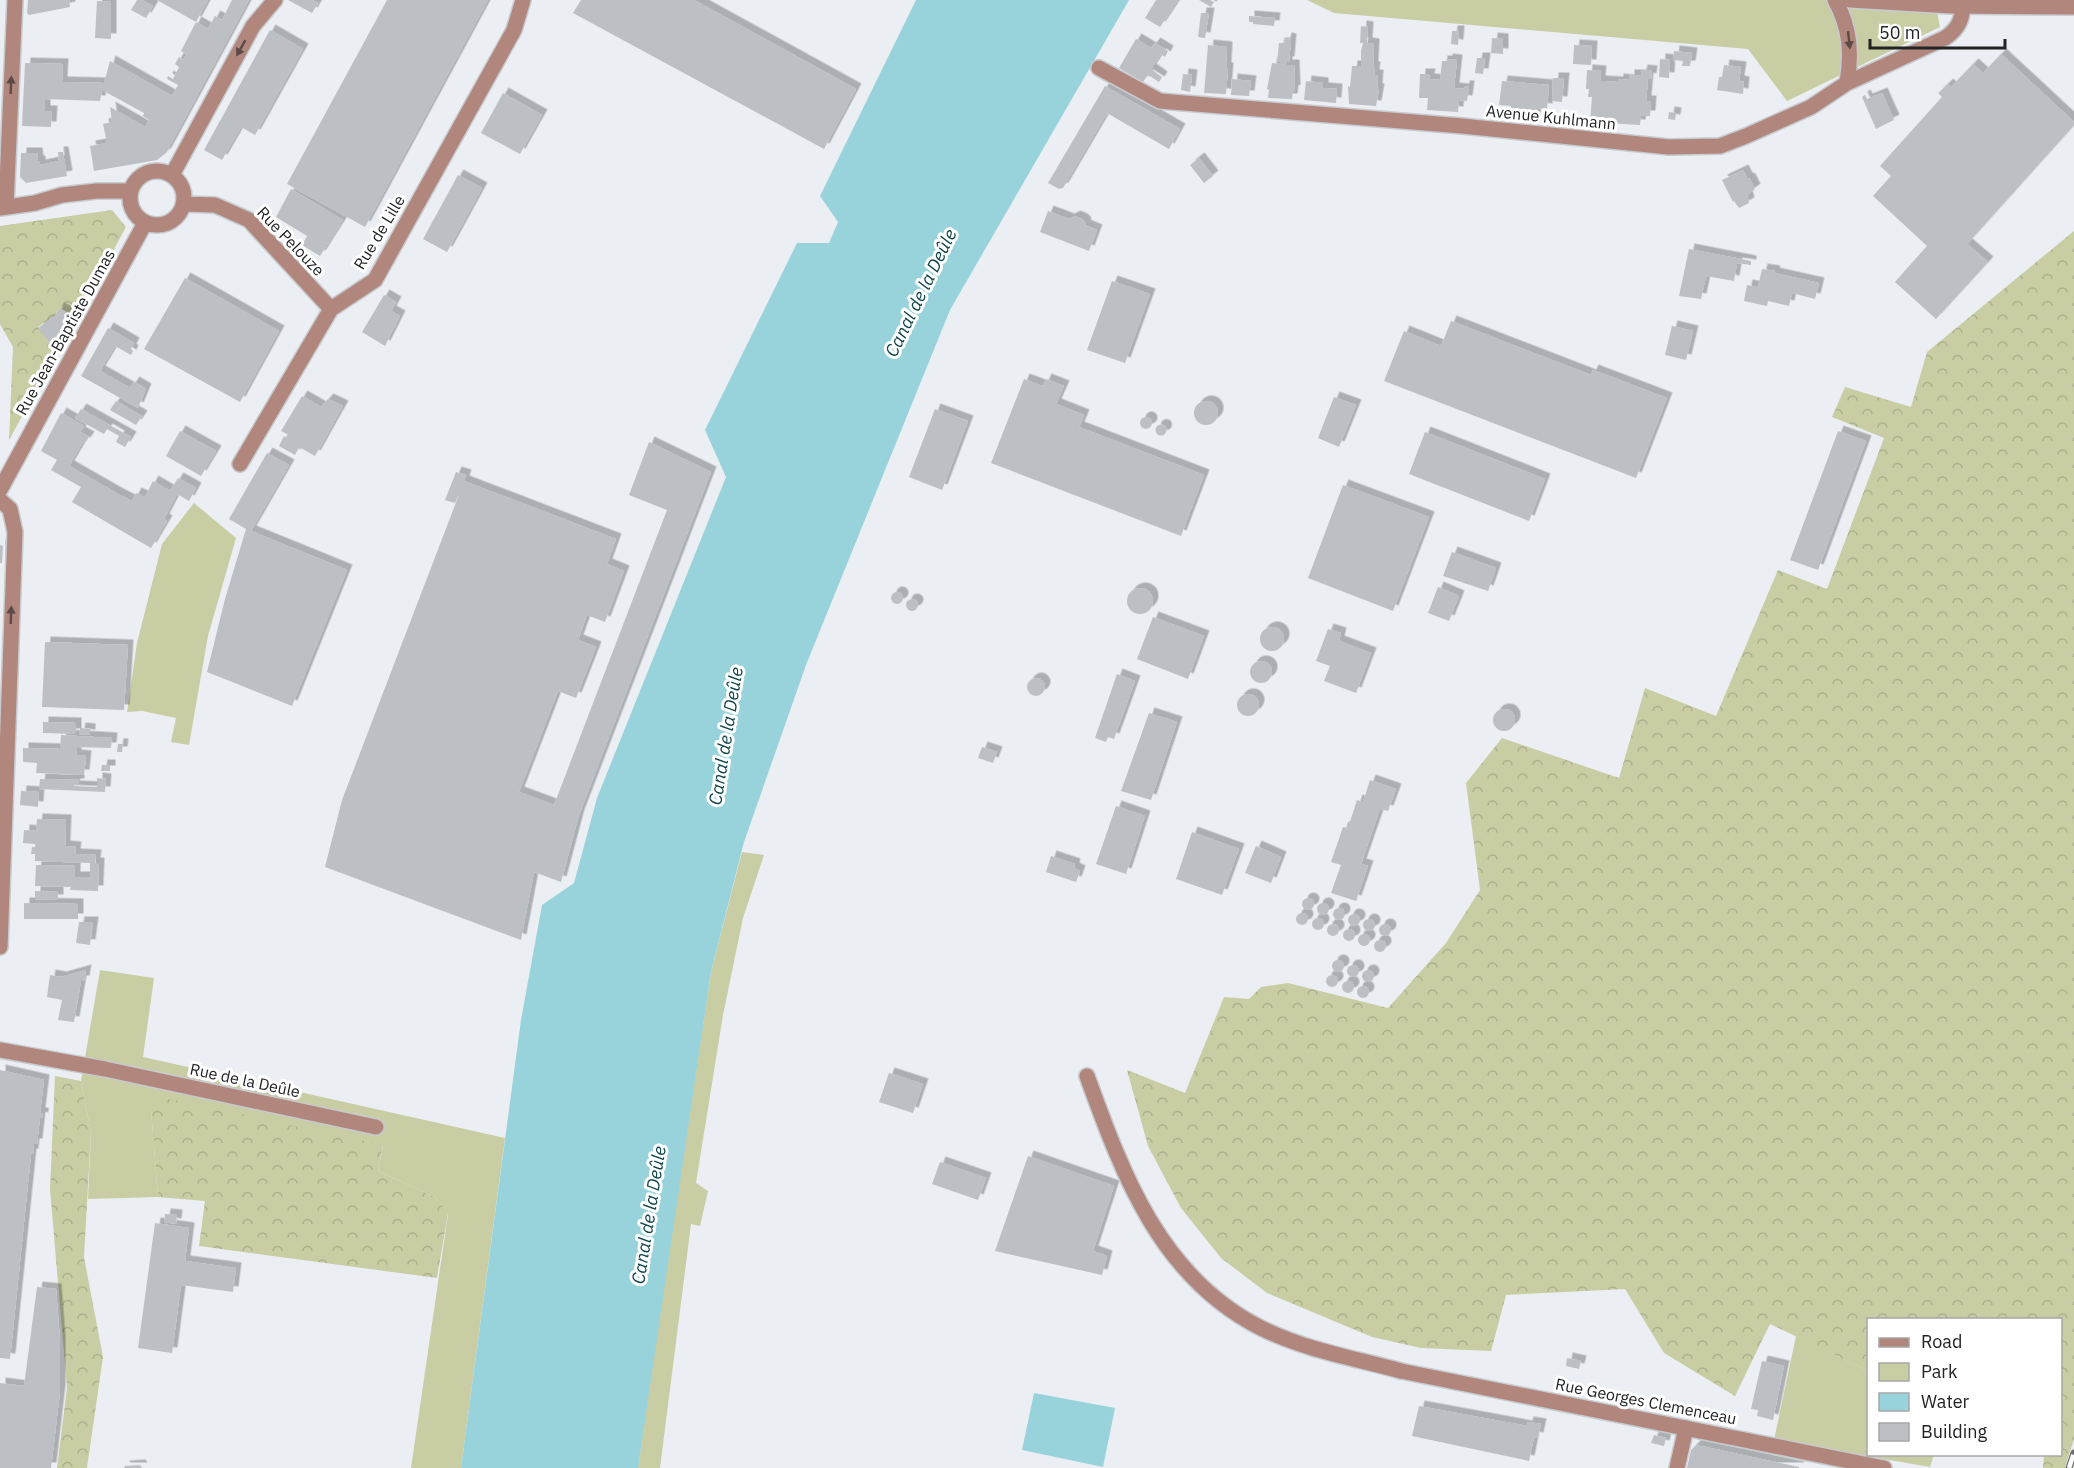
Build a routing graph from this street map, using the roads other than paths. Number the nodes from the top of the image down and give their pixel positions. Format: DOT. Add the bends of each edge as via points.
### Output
graph roads {
  1 [pos="15,0"];
  2 [pos="274,0"];
  3 [pos="523,0"];
  4 [pos="1835,0"];
  5 [pos="1850,0"];
  6 [pos="1878,0"];
  7 [pos="1963,3"];
  8 [pos="2074,7"];
  9 [pos="1099,68"];
  10 [pos="1847,83"];
  11 [pos="172,176"];
  12 [pos="130,191"];
  13 [pos="183,204"];
  14 [pos="3,207"];
  15 [pos="145,223"];
  16 [pos="332,309"];
  17 [pos="240,464"];
  18 [pos="0,490"];
  19 [pos="0,500"];
  20 [pos="0,947"];
  21 [pos="0,1050"];
  22 [pos="1087,1076"];
  23 [pos="376,1126"];
  24 [pos="1686,1428"];
  25 [pos="1677,1468"];
  26 [pos="1884,1468"];
  14 -- 1 [label="street, one-way"];
  2 -- 11 [label="street, one-way" via="253,26"];
  3 -- 16 [label="street, Rue de Lille" via="514,30 375,280"];
  4 -- 10 [label="street, one-way" via="1849,38"];
  5 -- 6 [label="street"];
  6 -- 7 [label="street"];
  7 -- 8 [label="street"];
  7 -- 10 [label="street, Avenue Kuhlmann" via="1960,23 1945,38"];
  9 -- 10 [label="street, Avenue Kuhlmann" via="1160,101 1700,148 1720,146 1746,136 1811,107"];
  11 -- 12 [label="street" via="164,172 147,173"];
  11 -- 13 [label="street" via="182,189"];
  12 -- 14 [label="street" via="63,195"];
  12 -- 15 [label="street" via="134,213"];
  13 -- 15 [label="street" via="176,218 169,222"];
  13 -- 16 [label="street, Rue Pelouze" via="215,205 249,220"];
  15 -- 18 [label="street, Rue Jean-Baptiste Dumas"];
  16 -- 17 [label="street, Rue de Lille"];
  20 -- 19 [label="street, one-way" via="15,532 10,509"];
  21 -- 23 [label="street, Rue de la Deûle"];
  22 -- 24 [label="street, Rue Georges Clemenceau" via="1118,1159 1152,1225 1209,1293 1238,1315 1322,1352"];
  24 -- 25 [label="street"];
  24 -- 26 [label="street, Rue Georges Clemenceau"];
}
